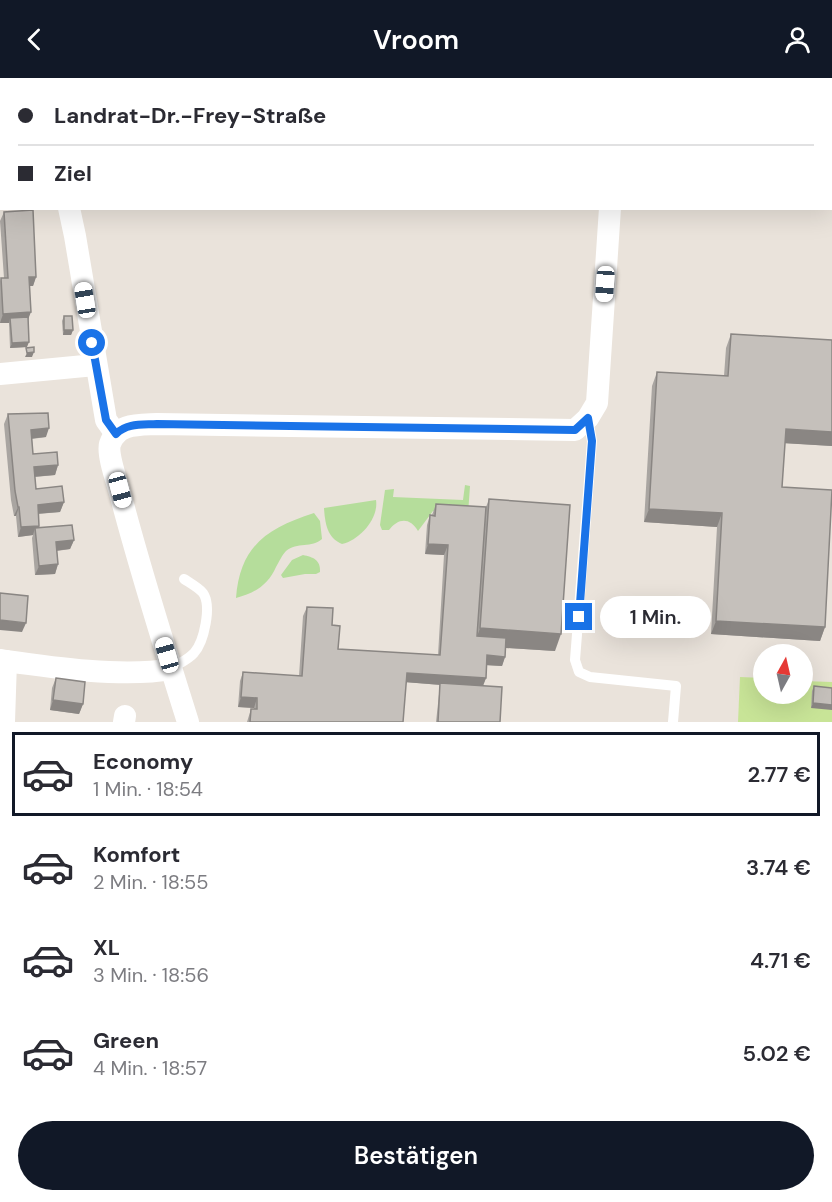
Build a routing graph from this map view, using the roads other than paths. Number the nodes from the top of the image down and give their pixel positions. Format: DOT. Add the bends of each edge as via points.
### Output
graph roads {
  1 [pos="69,210"];
  2 [pos="610,210"];
  3 [pos="95,365"];
  4 [pos="0,374"];
  5 [pos="588,418"];
  6 [pos="116,434"];
  7 [pos="184,579"];
  8 [pos="3,660"];
  9 [pos="171,669"];
  10 [pos="4,722"];
  11 [pos="188,722"];
  12 [pos="673,722"];
  1 -- 3 [label="street"];
  2 -- 5 [label="street" via="597,403"];
  3 -- 4 [label="street"];
  3 -- 6 [label="street" via="106,420"];
  5 -- 6 [label="street" via="575,430 157,424 132,425"];
  5 -- 12 [label="lane" via="592,451 575,660 579,672 590,677 676,686"];
  6 -- 9 [label="street" via="109,449"];
  7 -- 9 [label="lane" via="203,593 206,618 194,653"];
  8 -- 9 [label="street" via="99,671 154,673"];
  8 -- 10 [label="street"];
  9 -- 11 [label="street"];
}
